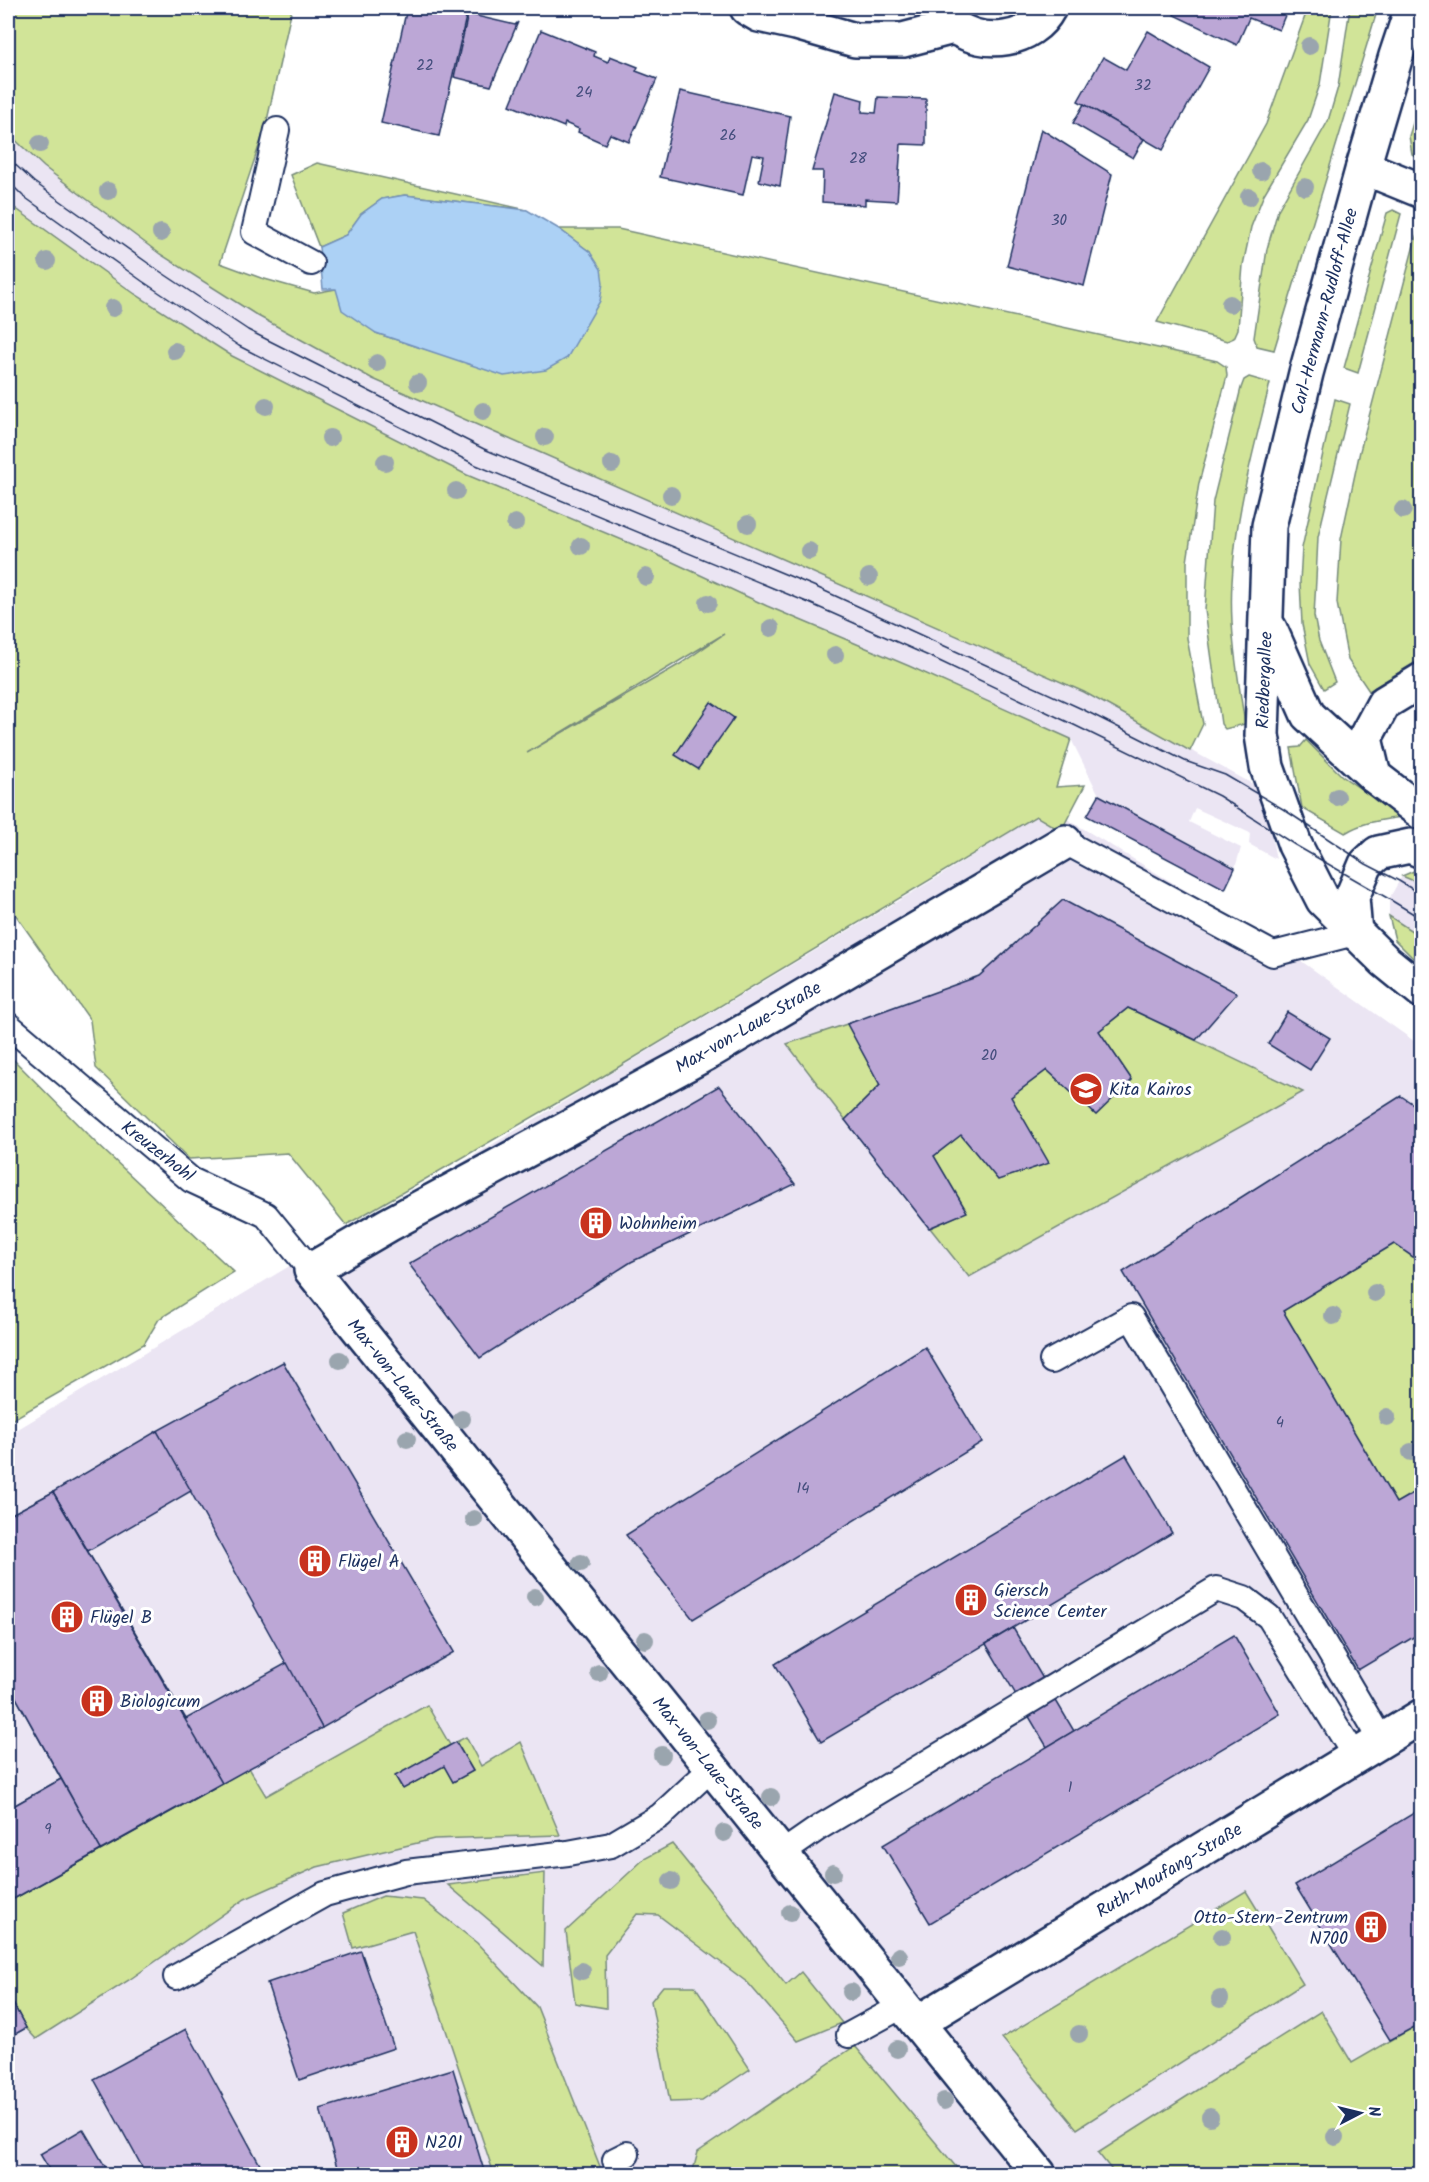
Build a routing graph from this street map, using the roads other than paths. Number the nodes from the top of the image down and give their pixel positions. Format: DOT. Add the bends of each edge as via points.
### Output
graph roads {
  1 [pos="747,8"];
  2 [pos="1049,8"];
  3 [pos="1412,8"];
  4 [pos="946,17"];
  5 [pos="277,130"];
  6 [pos="1363,167"];
  7 [pos="1422,191"];
  8 [pos="311,263"];
  9 [pos="1266,620"];
  10 [pos="1422,680"];
  11 [pos="1374,776"];
  12 [pos="1422,813"];
  13 [pos="1065,842"];
  14 [pos="1422,851"];
  15 [pos="1354,933"];
  16 [pos="1422,991"];
  17 [pos="8,1025"];
  18 [pos="311,1270"];
  19 [pos="1052,1361"];
  20 [pos="1422,1716"];
  21 [pos="1369,1749"];
  22 [pos="712,1768"];
  23 [pos="781,1854"];
  24 [pos="176,1977"];
  25 [pos="910,2014"];
  26 [pos="849,2035"];
  27 [pos="1040,2175"];
  1 -- 4 [label="street" via="759,15 855,40 903,40"];
  2 -- 4 [label="street" via="1030,28 1007,40 982,40"];
  3 -- 6 [label="street, Carl-Hermann-Rudloff-Allee"];
  5 -- 8 [label="lane" via="254,232"];
  6 -- 7 [label="street"];
  6 -- 9 [label="street, Carl-Hermann-Rudloff-Allee" via="1269,526"];
  9 -- 11 [label="street, Riedbergallee" via="1308,715"];
  9 -- 15 [label="street, Riedbergallee" via="1262,735 1267,767 1295,846 1323,900"];
  10 -- 11 [label="street" via="1384,703 1365,738"];
  11 -- 12 [label="street, Riedbergallee"];
  13 -- 15 [label="lane" via="1273,954"];
  13 -- 18 [label="street, Max-von-Laue-Straße" via="707,1053"];
  14 -- 15 [label="street" via="1410,846 1378,853 1366,864 1352,897"];
  15 -- 16 [label="street, Riedbergallee"];
  17 -- 18 [label="lane, Kreuzerhohl" via="192,1180 266,1215"];
  18 -- 22 [label="street, Max-von-Laue-Straße"];
  19 -- 21 [label="lane" via="1131,1317"];
  20 -- 21 [label="street, Ruth-Moufang-Straße"];
  21 -- 23 [label="lane" via="1269,1617 1244,1598 1216,1589"];
  21 -- 25 [label="street, Ruth-Moufang-Straße"];
  22 -- 23 [label="street, Max-von-Laue-Straße"];
  22 -- 24 [label="lane" via="660,1816 611,1845 406,1872 325,1894"];
  23 -- 25 [label="street, Max-von-Laue-Straße"];
  25 -- 26 [label="lane"];
  25 -- 27 [label="street, Max-von-Laue-Straße"];
}
